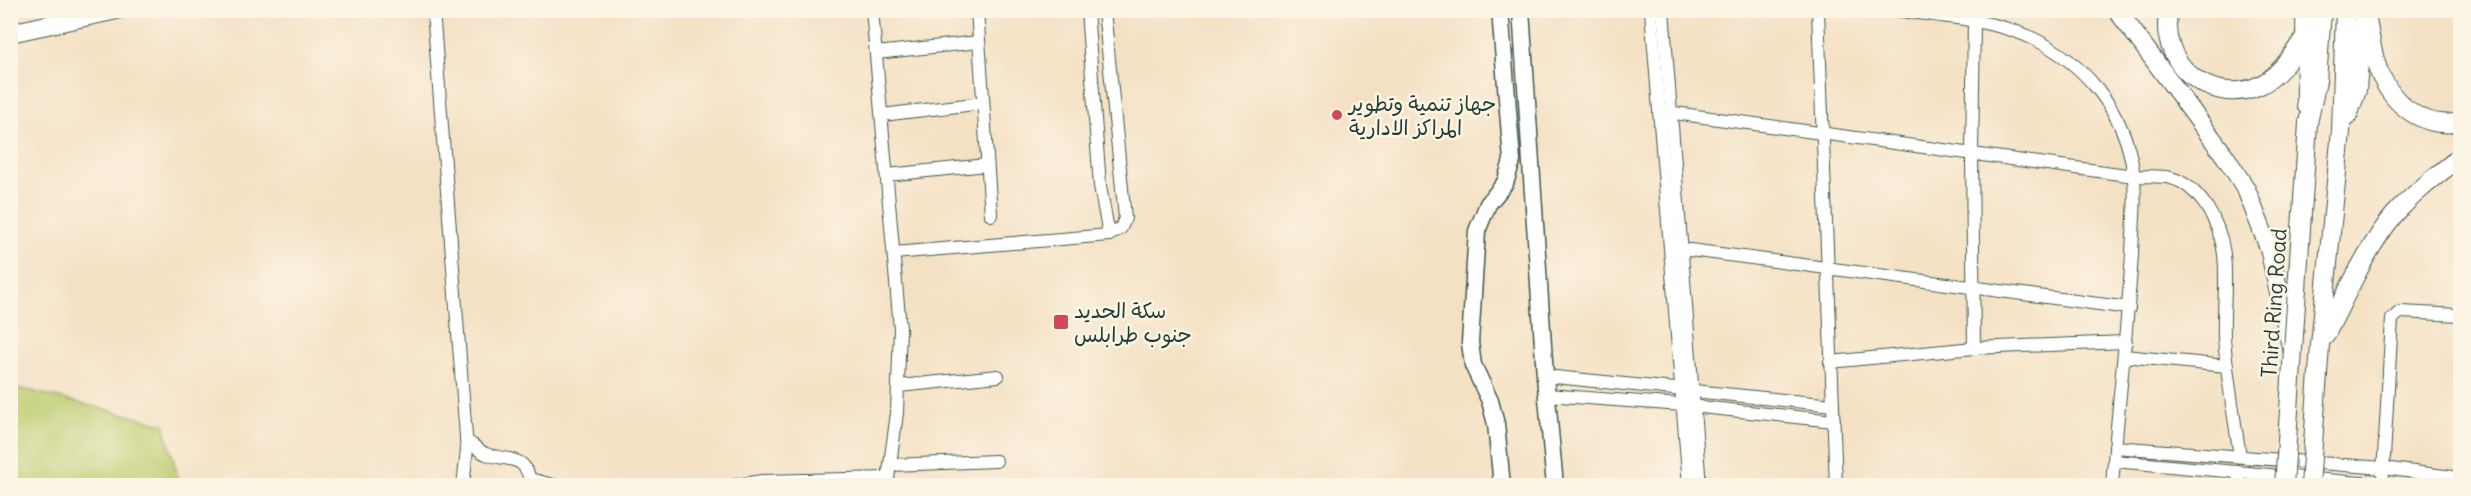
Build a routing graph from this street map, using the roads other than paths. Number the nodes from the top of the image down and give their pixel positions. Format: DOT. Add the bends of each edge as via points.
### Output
graph roads {
  1 [pos="117,10"];
  2 [pos="433,10"];
  3 [pos="872,10"];
  4 [pos="976,10"];
  5 [pos="1087,10"];
  6 [pos="1104,10"];
  7 [pos="1500,10"];
  8 [pos="1521,10"];
  9 [pos="1652,10"];
  10 [pos="1663,10"];
  11 [pos="1818,10"];
  12 [pos="1896,10"];
  13 [pos="2117,10"];
  14 [pos="2169,10"];
  15 [pos="2305,10"];
  16 [pos="2322,10"];
  17 [pos="2345,10"];
  18 [pos="2364,10"];
  19 [pos="1974,22"];
  20 [pos="10,33"];
  21 [pos="2305,37"];
  22 [pos="979,42"];
  23 [pos="876,53"];
  24 [pos="1505,64"];
  25 [pos="1526,64"];
  26 [pos="983,104"];
  27 [pos="1666,112"];
  28 [pos="882,115"];
  29 [pos="2460,122"];
  30 [pos="2308,123"];
  31 [pos="2342,131"];
  32 [pos="1822,133"];
  33 [pos="1972,154"];
  34 [pos="2460,157"];
  35 [pos="987,165"];
  36 [pos="887,175"];
  37 [pos="2134,176"];
  38 [pos="991,215"];
  39 [pos="1109,235"];
  40 [pos="1677,249"];
  41 [pos="894,253"];
  42 [pos="1828,269"];
  43 [pos="1972,288"];
  44 [pos="2129,308"];
  45 [pos="2460,315"];
  46 [pos="2126,342"];
  47 [pos="2320,345"];
  48 [pos="1974,348"];
  49 [pos="2124,356"];
  50 [pos="2294,359"];
  51 [pos="1830,362"];
  52 [pos="2227,366"];
  53 [pos="998,376"];
  54 [pos="1545,376"];
  55 [pos="899,386"];
  56 [pos="1686,389"];
  57 [pos="1547,395"];
  58 [pos="1688,405"];
  59 [pos="1833,405"];
  60 [pos="1834,421"];
  61 [pos="466,441"];
  62 [pos="2115,447"];
  63 [pos="2240,456"];
  64 [pos="996,461"];
  65 [pos="2114,461"];
  66 [pos="2384,468"];
  67 [pos="2238,471"];
  68 [pos="888,476"];
  69 [pos="2460,478"];
  70 [pos="530,482"];
  71 [pos="2388,485"];
  72 [pos="463,486"];
  73 [pos="557,486"];
  74 [pos="731,486"];
  75 [pos="1502,486"];
  76 [pos="1555,486"];
  77 [pos="1689,486"];
  78 [pos="1700,486"];
  79 [pos="1836,486"];
  80 [pos="2112,486"];
  81 [pos="2239,486"];
  82 [pos="2284,486"];
  83 [pos="2310,486"];
  1 -- 20 [label="highway"];
  2 -- 61 [label="street"];
  3 -- 23 [label="street"];
  4 -- 22 [label="street"];
  5 -- 39 [label="street" via="1100,186"];
  6 -- 39 [label="street" via="1125,218 1121,228"];
  7 -- 24 [label="main road"];
  8 -- 25 [label="main road"];
  9 -- 27 [label="street"];
  10 -- 27 [label="street"];
  11 -- 32 [label="street"];
  12 -- 19 [label="street"];
  13 -- 50 [label="highway, bridge" via="2246,189 2262,226"];
  14 -- 21 [label="highway" via="2167,33 2175,59 2194,79 2220,89 2242,90 2264,83 2279,71"];
  15 -- 21 [label="highway, Third Ring Road"];
  16 -- 30 [label="highway, Third Ring Road" via="2317,81"];
  17 -- 31 [label="highway"];
  18 -- 29 [label="highway" via="2381,76 2396,98 2424,120"];
  18 -- 31 [label="highway" via="2357,90"];
  19 -- 33 [label="street"];
  19 -- 37 [label="street" via="2032,37 2076,66 2112,109 2124,134"];
  21 -- 30 [label="highway, Third Ring Road"];
  22 -- 23 [label="street"];
  22 -- 26 [label="street"];
  23 -- 28 [label="street"];
  24 -- 25 [label="main road"];
  24 -- 75 [label="main road" via="1512,161 1505,183 1488,204 1477,231 1470,343 1473,365 1496,424"];
  25 -- 54 [label="main road"];
  26 -- 28 [label="street"];
  26 -- 35 [label="street"];
  27 -- 32 [label="street"];
  27 -- 40 [label="street"];
  28 -- 36 [label="street"];
  30 -- 50 [label="highway, Third Ring Road, bridge"];
  31 -- 47 [label="highway"];
  32 -- 33 [label="street"];
  32 -- 42 [label="street"];
  33 -- 37 [label="street"];
  33 -- 43 [label="street"];
  34 -- 47 [label="highway" via="2393,216"];
  35 -- 36 [label="street"];
  35 -- 38 [label="street"];
  36 -- 41 [label="street"];
  37 -- 44 [label="street"];
  37 -- 52 [label="street" via="2170,178 2183,183 2194,191 2215,221 2225,255"];
  39 -- 41 [label="street"];
  40 -- 42 [label="street"];
  40 -- 56 [label="street"];
  41 -- 55 [label="street" via="900,328"];
  42 -- 43 [label="street"];
  42 -- 51 [label="street"];
  43 -- 44 [label="street"];
  43 -- 48 [label="street"];
  44 -- 46 [label="street"];
  45 -- 66 [label="street" via="2400,312 2392,319"];
  46 -- 48 [label="street"];
  46 -- 49 [label="street"];
  47 -- 83 [label="highway, bridge"];
  48 -- 51 [label="street"];
  49 -- 52 [label="street"];
  49 -- 62 [label="street"];
  50 -- 82 [label="highway, Third Ring Road, bridge"];
  51 -- 59 [label="street"];
  52 -- 63 [label="street"];
  53 -- 55 [label="street"];
  54 -- 56 [label="street"];
  54 -- 57 [label="main road"];
  55 -- 68 [label="street"];
  56 -- 58 [label="street"];
  56 -- 59 [label="street"];
  57 -- 58 [label="street"];
  57 -- 76 [label="main road"];
  58 -- 60 [label="street"];
  58 -- 77 [label="street"];
  58 -- 78 [label="street"];
  59 -- 60 [label="street"];
  60 -- 79 [label="street"];
  61 -- 70 [label="street" via="483,453 520,462 529,472"];
  61 -- 72 [label="street"];
  62 -- 63 [label="street"];
  62 -- 65 [label="street"];
  63 -- 66 [label="street"];
  64 -- 68 [label="street"];
  65 -- 67 [label="street"];
  65 -- 80 [label="street"];
  66 -- 69 [label="street"];
  66 -- 71 [label="street"];
  67 -- 71 [label="street"];
  67 -- 81 [label="street"];
  68 -- 74 [label="street" via="762,481"];
  70 -- 73 [label="street"];
}
